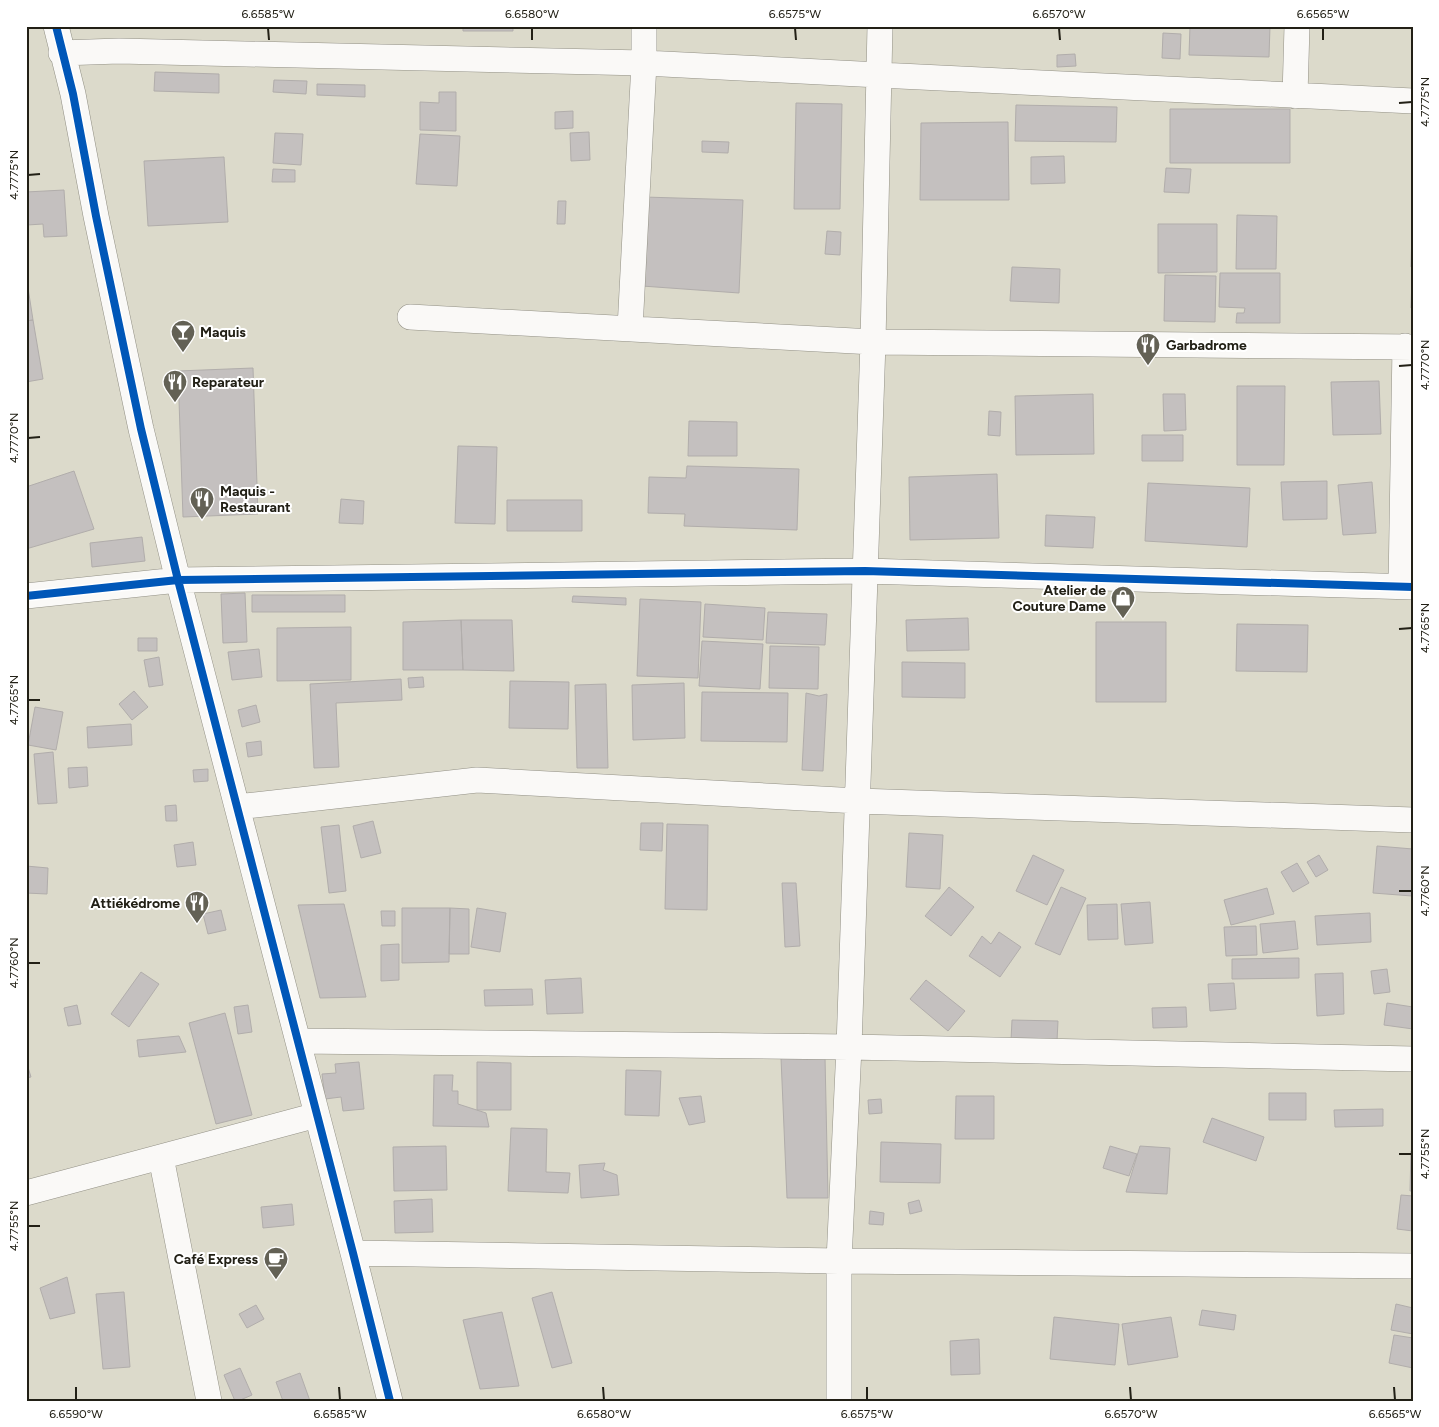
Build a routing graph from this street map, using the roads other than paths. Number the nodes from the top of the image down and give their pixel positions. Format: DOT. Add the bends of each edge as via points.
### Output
graph roads {
  1 [pos="56,26"];
  2 [pos="644,26"];
  3 [pos="880,26"];
  4 [pos="1297,26"];
  5 [pos="62,52"];
  6 [pos="644,62"];
  7 [pos="879,75"];
  8 [pos="1295,96"];
  9 [pos="1413,101"];
  10 [pos="410,317"];
  11 [pos="630,329"];
  12 [pos="873,342"];
  13 [pos="1409,347"];
  14 [pos="865,571"];
  15 [pos="178,580"];
  16 [pos="1407,587"];
  17 [pos="26,596"];
  18 [pos="858,801"];
  19 [pos="237,807"];
  20 [pos="1413,820"];
  21 [pos="298,1041"];
  22 [pos="849,1048"];
  23 [pos="1413,1059"];
  24 [pos="316,1115"];
  25 [pos="161,1157"];
  26 [pos="26,1193"];
  27 [pos="353,1253"];
  28 [pos="839,1262"];
  29 [pos="1413,1266"];
  30 [pos="209,1401"];
  31 [pos="390,1401"];
  32 [pos="839,1401"];
  1 -- 5 [label="street"];
  2 -- 6 [label="street"];
  3 -- 7 [label="street"];
  4 -- 8 [label="street"];
  5 -- 6 [label="street"];
  5 -- 15 [label="street" via="141,429"];
  6 -- 7 [label="street"];
  6 -- 11 [label="street"];
  7 -- 8 [label="street"];
  7 -- 12 [label="street"];
  8 -- 9 [label="street"];
  10 -- 11 [label="street"];
  11 -- 12 [label="street"];
  12 -- 13 [label="street"];
  12 -- 14 [label="street"];
  13 -- 16 [label="street"];
  14 -- 15 [label="street"];
  14 -- 16 [label="street"];
  14 -- 18 [label="street"];
  15 -- 17 [label="street"];
  15 -- 19 [label="street"];
  18 -- 19 [label="street" via="477,780"];
  18 -- 20 [label="street"];
  18 -- 22 [label="street"];
  19 -- 21 [label="street"];
  21 -- 22 [label="street"];
  21 -- 24 [label="street"];
  22 -- 23 [label="street"];
  22 -- 28 [label="street"];
  24 -- 25 [label="street"];
  24 -- 27 [label="street"];
  25 -- 26 [label="street"];
  25 -- 30 [label="street"];
  27 -- 28 [label="street"];
  27 -- 31 [label="street"];
  28 -- 29 [label="street"];
  28 -- 32 [label="street"];
}
